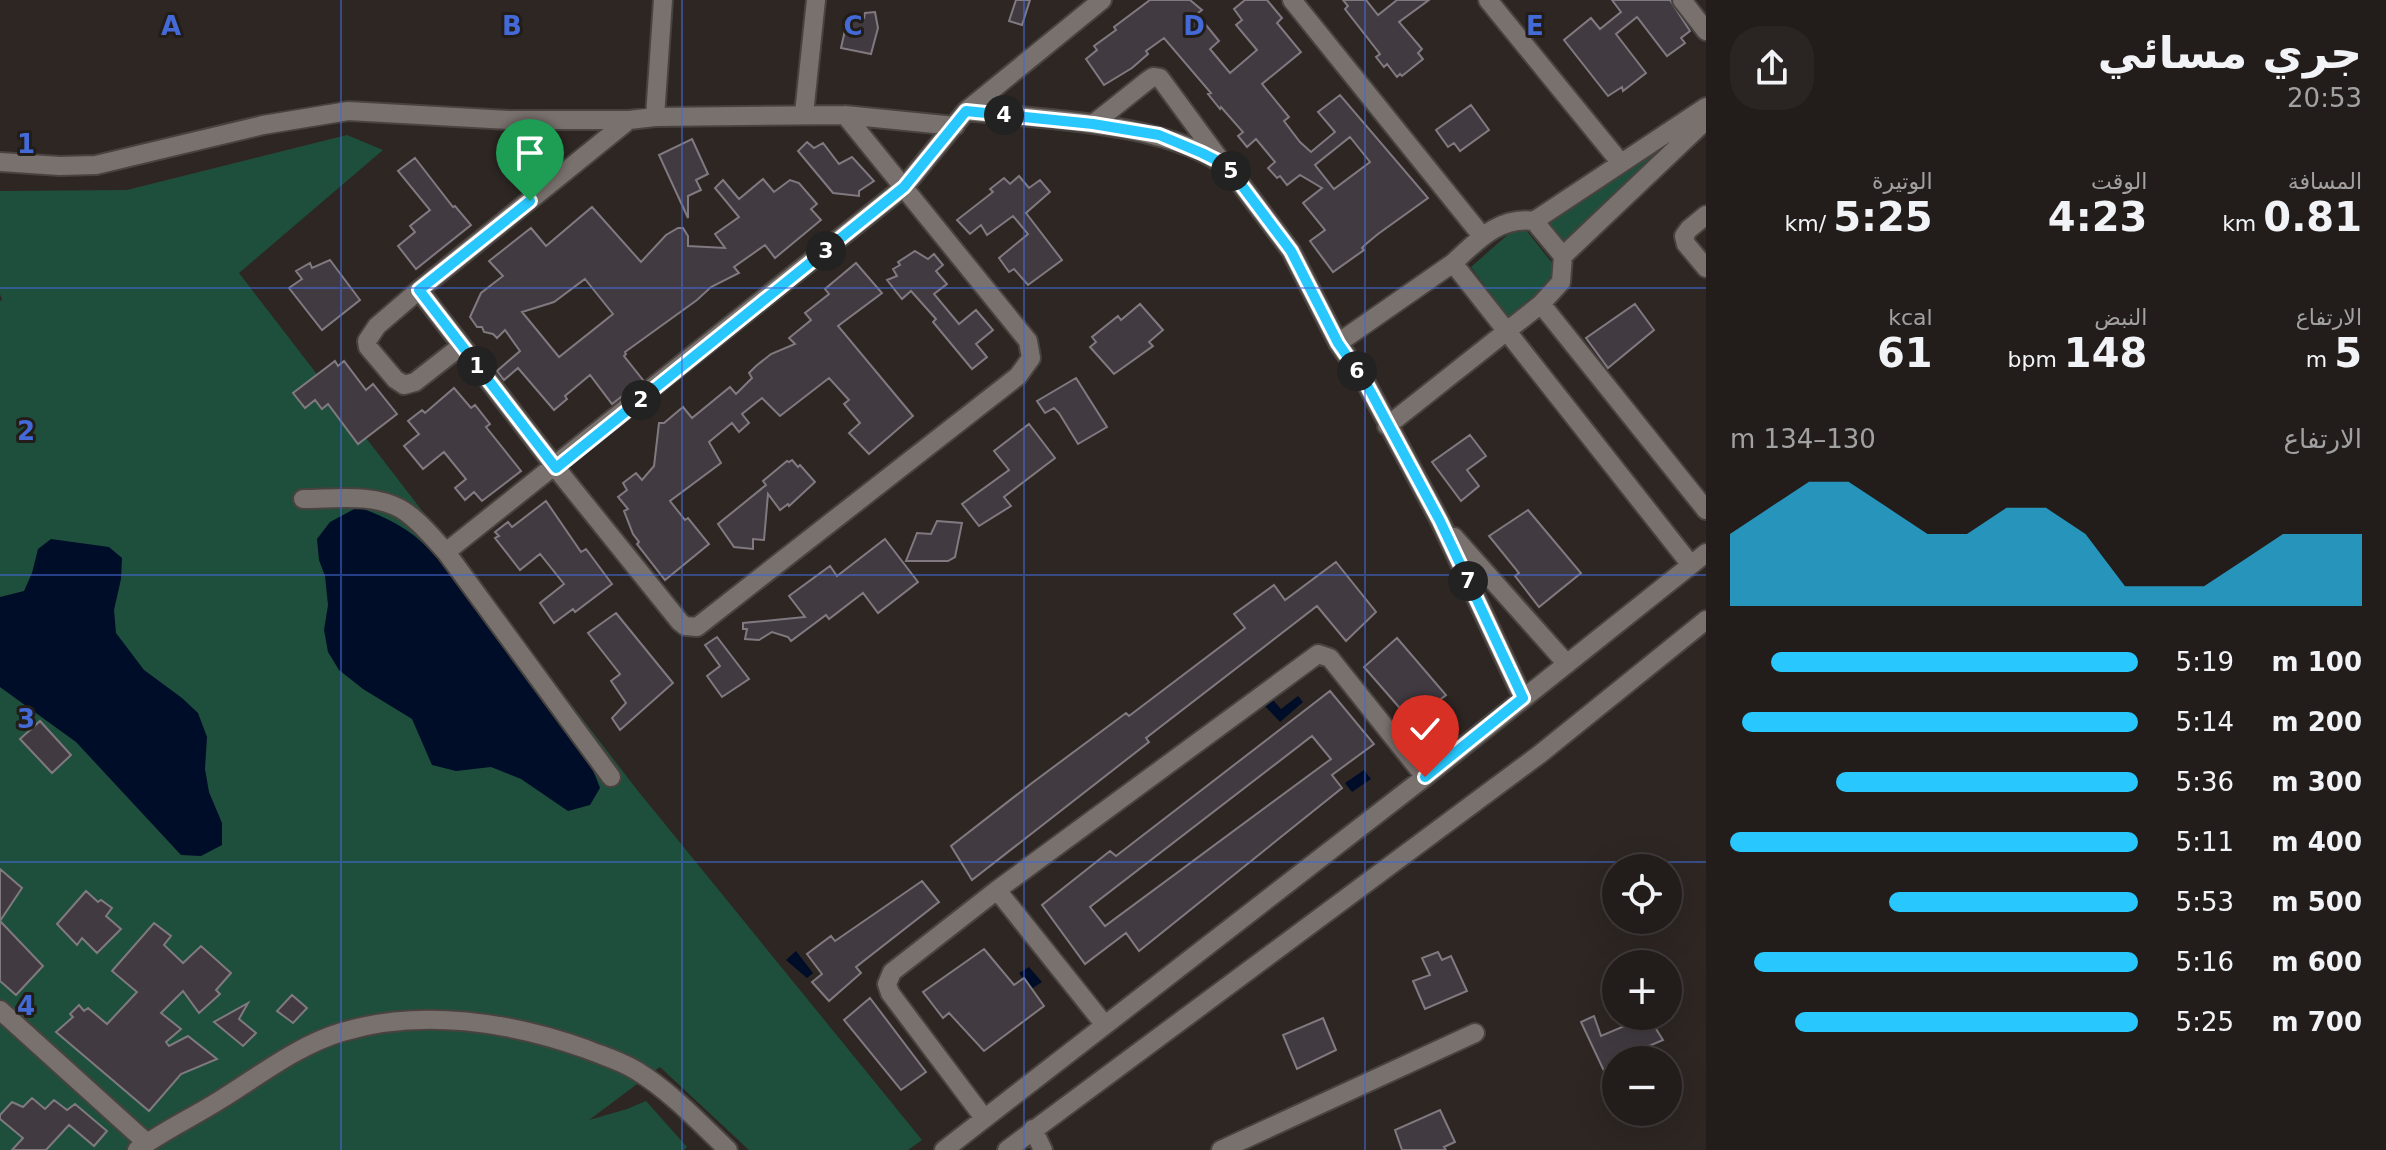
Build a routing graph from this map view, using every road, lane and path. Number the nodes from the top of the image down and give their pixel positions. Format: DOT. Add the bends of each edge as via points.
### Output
graph roads {
  1 [pos="663,0"];
  2 [pos="1102,0"];
  3 [pos="1292,0"];
  4 [pos="1488,0"];
  5 [pos="817,4"];
  6 [pos="1689,4"];
  7 [pos="1706,31"];
  8 [pos="1706,107"];
  9 [pos="804,114"];
  10 [pos="845,115"];
  11 [pos="655,117"];
  12 [pos="960,118"];
  13 [pos="629,120"];
  14 [pos="1706,120"];
  15 [pos="1093,124"];
  16 [pos="0,162"];
  17 [pos="1620,162"];
  18 [pos="1222,163"];
  19 [pos="904,187"];
  20 [pos="1706,215"];
  21 [pos="1534,221"];
  22 [pos="1482,236"];
  23 [pos="1563,256"];
  24 [pos="1453,263"];
  25 [pos="1706,268"];
  26 [pos="419,290"];
  27 [pos="1541,304"];
  28 [pos="1507,332"];
  29 [pos="1338,343"];
  30 [pos="461,346"];
  31 [pos="1387,426"];
  32 [pos="556,468"];
  33 [pos="303,499"];
  34 [pos="1706,510"];
  35 [pos="1440,521"];
  36 [pos="446,552"];
  37 [pos="1706,553"];
  38 [pos="1691,565"];
  39 [pos="1706,620"];
  40 [pos="1567,664"];
  41 [pos="1523,698"];
  42 [pos="611,777"];
  43 [pos="1425,777"];
  44 [pos="997,890"];
  45 [pos="0,1010"];
  46 [pos="1104,1024"];
  47 [pos="1475,1033"];
  48 [pos="984,1118"];
  49 [pos="1033,1129"];
  50 [pos="722,1144"];
  51 [pos="142,1146"];
  52 [pos="701,1150"];
  53 [pos="944,1150"];
  54 [pos="1007,1150"];
  55 [pos="1043,1150"];
  56 [pos="1221,1150"];
  1 -- 11 [label="street"];
  2 -- 12 [label="street"];
  3 -- 22 [label="street"];
  4 -- 17 [label="street"];
  5 -- 9 [label="street"];
  6 -- 7 [label="street"];
  8 -- 17 [label="street"];
  9 -- 10 [label="street"];
  9 -- 11 [label="street"];
  10 -- 12 [label="street"];
  10 -- 19 [label="street"];
  11 -- 13 [label="street"];
  12 -- 15 [label="street"];
  12 -- 19 [label="street"];
  13 -- 16 [label="street" via="348,111 263,125 96,165"];
  13 -- 26 [label="street"];
  14 -- 23 [label="street"];
  15 -- 18 [label="street" via="1159,135"];
  15 -- 18 [label="street" via="1147,81 1160,78"];
  17 -- 21 [label="street"];
  18 -- 29 [label="street" via="1291,251"];
  19 -- 32 [label="street"];
  19 -- 32 [label="street" via="1028,341 1031,358 1018,376 697,627 680,622"];
  20 -- 25 [label="street" via="1684,236"];
  21 -- 22 [label="street" via="1510,220"];
  21 -- 23 [label="street"];
  22 -- 24 [label="street"];
  23 -- 27 [label="street" via="1561,282"];
  24 -- 28 [label="street"];
  24 -- 29 [label="street"];
  26 -- 30 [label="street"];
  26 -- 30 [label="street" via="371,331 368,347 404,385"];
  27 -- 28 [label="street"];
  27 -- 34 [label="street"];
  28 -- 31 [label="street"];
  28 -- 38 [label="street"];
  29 -- 31 [label="street"];
  30 -- 32 [label="street"];
  31 -- 35 [label="street"];
  32 -- 36 [label="street"];
  33 -- 36 [label="street" via="379,499 402,509"];
  35 -- 40 [label="street"];
  35 -- 41 [label="street"];
  36 -- 42 [label="street"];
  37 -- 38 [label="street"];
  38 -- 40 [label="street"];
  39 -- 49 [label="street" via="1540,754"];
  40 -- 41 [label="street"];
  41 -- 43 [label="street"];
  43 -- 44 [label="street" via="1330,658 1318,654"];
  43 -- 46 [label="street"];
  44 -- 46 [label="street"];
  44 -- 48 [label="street" via="892,972 887,984"];
  45 -- 51 [label="street"];
  46 -- 48 [label="street"];
  47 -- 56 [label="street"];
  48 -- 53 [label="street"];
  49 -- 54 [label="street"];
  49 -- 55 [label="street"];
  50 -- 51 [label="street" via="655,1083 610,1058 524,1031 424,1020 375,1023 317,1042"];
  50 -- 52 [label="street"];
}
